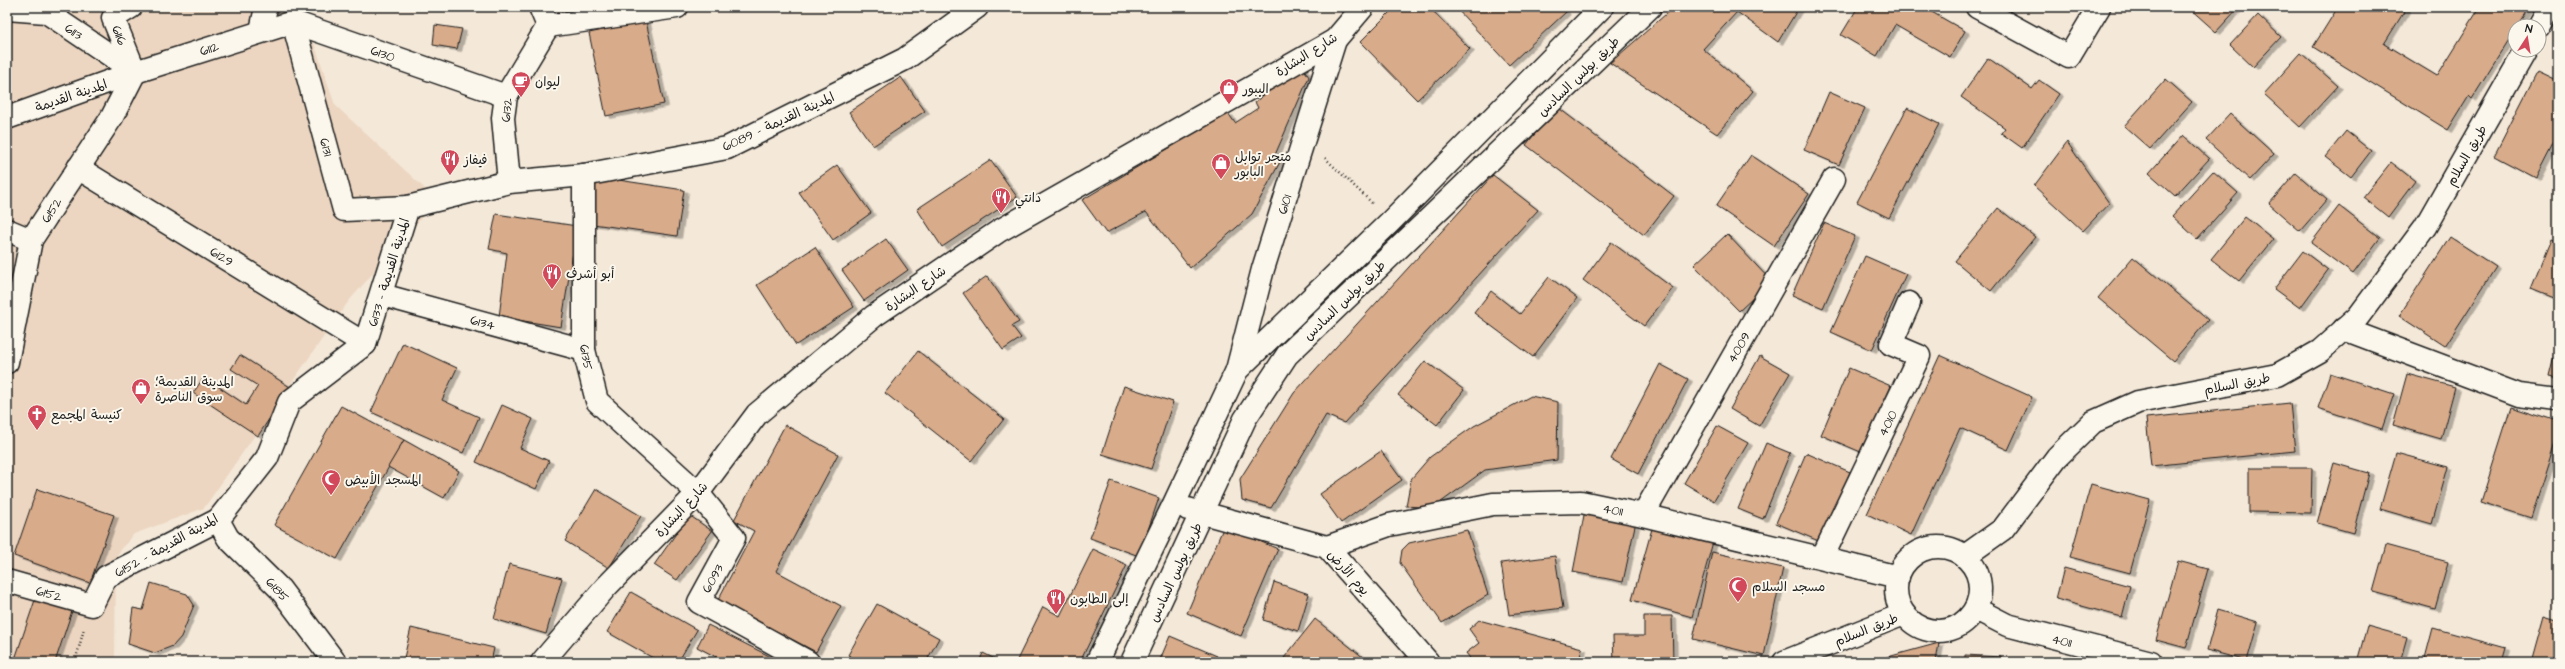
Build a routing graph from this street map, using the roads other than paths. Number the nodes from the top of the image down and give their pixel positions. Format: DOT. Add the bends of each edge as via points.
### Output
graph roads {
  1 [pos="131,7"];
  2 [pos="266,7"];
  3 [pos="677,7"];
  4 [pos="977,7"];
  5 [pos="1363,7"];
  6 [pos="1602,7"];
  7 [pos="1650,7"];
  8 [pos="1977,7"];
  9 [pos="2100,7"];
  10 [pos="2550,7"];
  11 [pos="7,9"];
  12 [pos="544,16"];
  13 [pos="2544,18"];
  14 [pos="293,22"];
  15 [pos="261,31"];
  16 [pos="1336,40"];
  17 [pos="2521,58"];
  18 [pos="135,72"];
  19 [pos="506,96"];
  20 [pos="7,118"];
  21 [pos="78,168"];
  22 [pos="584,175"];
  23 [pos="1834,180"];
  24 [pos="509,182"];
  25 [pos="408,207"];
  26 [pos="7,230"];
  27 [pos="31,240"];
  28 [pos="382,295"];
  29 [pos="1909,303"];
  30 [pos="2344,329"];
  31 [pos="365,344"];
  32 [pos="584,350"];
  33 [pos="7,362"];
  34 [pos="1237,370"];
  35 [pos="2558,400"];
  36 [pos="698,493"];
  37 [pos="1174,506"];
  38 [pos="1203,512"];
  39 [pos="1643,515"];
  40 [pos="218,520"];
  41 [pos="1327,547"];
  42 [pos="1965,556"];
  43 [pos="1822,558"];
  44 [pos="1898,577"];
  45 [pos="7,581"];
  46 [pos="92,605"];
  47 [pos="1976,609"];
  48 [pos="1904,614"];
  49 [pos="335,662"];
  50 [pos="542,662"];
  51 [pos="808,662"];
  52 [pos="1097,662"];
  53 [pos="1132,662"];
  54 [pos="1428,662"];
  55 [pos="1784,662"];
  56 [pos="2151,662"];
  1 -- 18 [label="street, 6116" via="113,18"];
  2 -- 15 [label="street"];
  3 -- 12 [label="street"];
  4 -- 22 [label="street, المدينة القديمة - 6089" via="905,59 727,148"];
  5 -- 16 [label="street, شارع البشارة"];
  6 -- 34 [label="street, طريق بولس السادس" via="1391,221"];
  7 -- 38 [label="street, طريق بولس السادس" via="1287,355 1245,419"];
  8 -- 9 [label="street" via="2069,57"];
  10 -- 13 [label="street"];
  11 -- 18 [label="street, 6113" via="46,12"];
  12 -- 19 [label="street, 6132"];
  14 -- 15 [label="street"];
  14 -- 19 [label="street, 6130"];
  14 -- 25 [label="street, 6131" via="344,210"];
  15 -- 18 [label="street, 6112"];
  16 -- 34 [label="street, 6101" via="1263,269"];
  16 -- 36 [label="street, شارع البشارة" via="999,231 874,316 757,414"];
  17 -- 30 [label="street, طريق السلام" via="2425,227 2358,317"];
  18 -- 20 [label="street, المدينة القديمة"];
  18 -- 21 [label="street, 6152" via="112,117"];
  19 -- 24 [label="street, 6132" via="503,118"];
  21 -- 27 [label="street, 6152"];
  21 -- 31 [label="street, 6129"];
  22 -- 24 [label="street, المدينة القديمة - 6089"];
  22 -- 32 [label="street, 6135"];
  23 -- 39 [label="street, 4009"];
  24 -- 25 [label="street, المدينة القديمة - 6133"];
  25 -- 28 [label="street, المدينة القديمة - 6133"];
  26 -- 27 [label="street"];
  27 -- 33 [label="street, 6152"];
  28 -- 31 [label="street, المدينة القديمة - 6133"];
  28 -- 32 [label="street, 6134"];
  29 -- 43 [label="street, 4010" via="1891,344 1919,356"];
  30 -- 35 [label="street" via="2518,395"];
  30 -- 42 [label="street, طريق السلام" via="2320,351 2276,376 2138,402 2093,422 2057,457 2003,529"];
  31 -- 40 [label="street, المدينة القديمة - 6152" via="289,402 267,458"];
  32 -- 36 [label="street, 6135" via="597,401"];
  34 -- 37 [label="street, طريق بولس السادس"];
  36 -- 50 [label="street, شارع البشارة" via="606,587"];
  36 -- 51 [label="street, 6093" via="734,538 699,602"];
  37 -- 38 [label="street, يوم الأرض"];
  37 -- 52 [label="street, طريق بولس السادس"];
  38 -- 41 [label="street, يوم الأرض"];
  38 -- 53 [label="street, طريق بولس السادس"];
  39 -- 41 [label="street, 4011" via="1581,502 1493,504 1389,525"];
  39 -- 43 [label="street, 4011"];
  40 -- 46 [label="street, المدينة القديمة - 6152" via="106,578"];
  40 -- 49 [label="street, 6185" via="228,538 280,589"];
  41 -- 54 [label="street, يوم الأرض"];
  42 -- 44 [label="street" via="1939,547 1926,549 1913,555 1903,565"];
  42 -- 47 [label="street" via="1974,567 1980,581"];
  43 -- 44 [label="street, 4011"];
  44 -- 48 [label="street" via="1896,590"];
  45 -- 46 [label="street, 6152"];
  47 -- 48 [label="street" via="1968,620 1956,628 1941,632 1920,627"];
  47 -- 56 [label="street, 4011" via="2007,625"];
  48 -- 55 [label="street, طريق السلام"];
}
